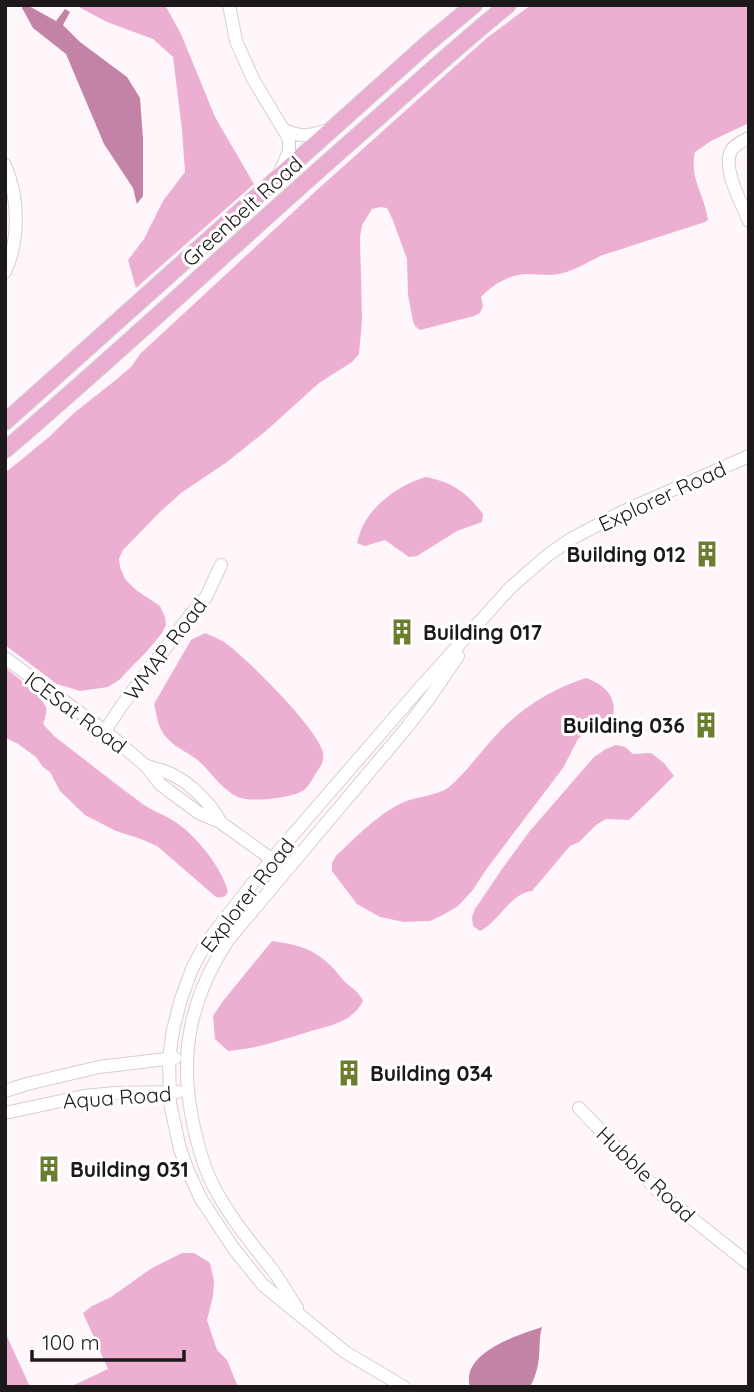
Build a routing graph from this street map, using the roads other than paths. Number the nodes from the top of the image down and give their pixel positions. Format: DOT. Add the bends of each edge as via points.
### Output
graph roads {
  1 [pos="229,5"];
  2 [pos="508,5"];
  3 [pos="468,8"];
  4 [pos="349,114"];
  5 [pos="332,129"];
  6 [pos="284,130"];
  7 [pos="364,130"];
  8 [pos="749,138"];
  9 [pos="5,165"];
  10 [pos="274,181"];
  11 [pos="749,221"];
  12 [pos="5,272"];
  13 [pos="5,422"];
  14 [pos="5,450"];
  15 [pos="749,456"];
  16 [pos="221,565"];
  17 [pos="482,619"];
  18 [pos="5,658"];
  19 [pos="105,731"];
  20 [pos="272,859"];
  21 [pos="286,871"];
  22 [pos="169,1058"];
  23 [pos="186,1059"];
  24 [pos="5,1091"];
  25 [pos="188,1092"];
  26 [pos="170,1093"];
  27 [pos="579,1108"];
  28 [pos="5,1113"];
  29 [pos="749,1264"];
  30 [pos="303,1317"];
  31 [pos="404,1387"];
  1 -- 6 [label="street" via="236,41"];
  2 -- 7 [label="main road, Greenbelt Road"];
  3 -- 4 [label="main road, Greenbelt Road"];
  4 -- 5 [label="main road, Greenbelt Road"];
  4 -- 7 [label="main road"];
  5 -- 6 [label="street" via="309,136"];
  5 -- 10 [label="main road, Greenbelt Road"];
  6 -- 10 [label="street" via="289,151"];
  7 -- 14 [label="main road, Greenbelt Road"];
  8 -- 11 [label="street" via="737,144 729,161 733,185"];
  9 -- 12 [label="street" via="16,231"];
  10 -- 13 [label="main road, Greenbelt Road"];
  15 -- 17 [label="street, Explorer Road" via="571,539 527,572"];
  16 -- 19 [label="street, WMAP Road" via="206,597"];
  17 -- 20 [label="street, Explorer Road"];
  17 -- 21 [label="street, Explorer Road" via="408,726"];
  18 -- 19 [label="street, ICESat Road"];
  19 -- 20 [label="street, ICESat Road" via="146,766 160,785"];
  20 -- 21 [label="street, ICESat Road"];
  20 -- 22 [label="street, Explorer Road" via="197,959 181,999"];
  21 -- 23 [label="street, Explorer Road" via="215,961 197,1004"];
  22 -- 23 [label="street, Aqua Road"];
  22 -- 24 [label="street, Aqua Road" via="99,1067"];
  22 -- 26 [label="street, Explorer Road"];
  23 -- 25 [label="street, Explorer Road"];
  25 -- 26 [label="street, Aqua Road"];
  25 -- 30 [label="street, Explorer Road" via="195,1136 215,1189"];
  26 -- 28 [label="street, Aqua Road" via="84,1096"];
  26 -- 30 [label="street, Explorer Road" via="180,1149 201,1199 263,1285"];
  27 -- 29 [label="street, Hubble Road" via="660,1193"];
  30 -- 31 [label="street, Explorer Road" via="345,1352"];
}
